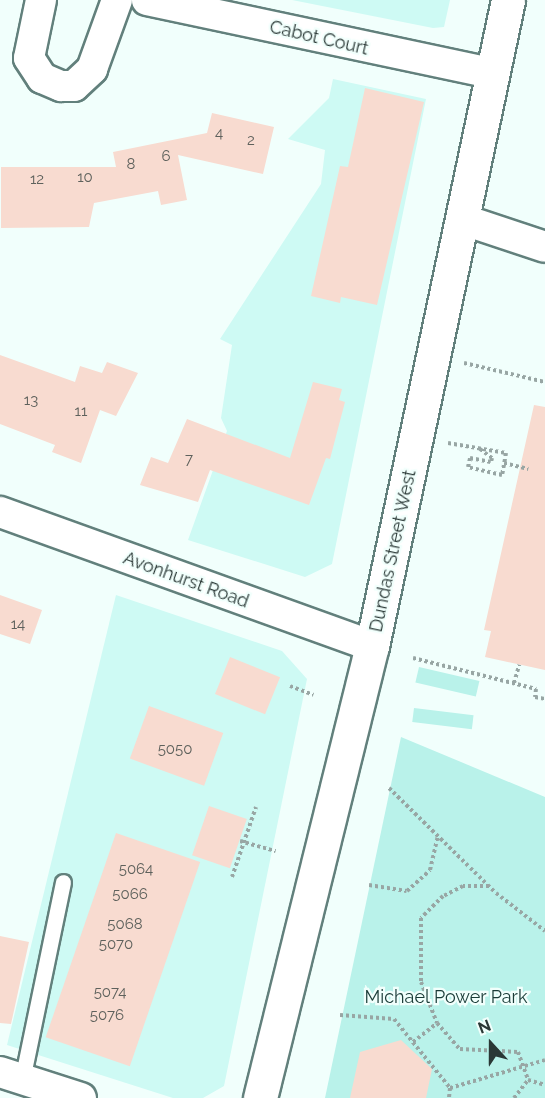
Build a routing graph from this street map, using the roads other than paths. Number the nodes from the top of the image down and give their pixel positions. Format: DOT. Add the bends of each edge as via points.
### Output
graph roads {
  1 [pos="40,0"];
  2 [pos="117,0"];
  3 [pos="147,0"];
  4 [pos="508,0"];
  5 [pos="491,73"];
  6 [pos="464,220"];
  7 [pos="545,247"];
  8 [pos="0,512"];
  9 [pos="372,646"];
  10 [pos="63,882"];
  11 [pos="11,1076"];
  12 [pos="81,1098"];
  13 [pos="260,1098"];
  1 -- 2 [label="street" via="29,58 42,78 61,86 74,86 92,69"];
  3 -- 5 [label="street, Cabot Court"];
  4 -- 5 [label="main road, Dundas Street West"];
  5 -- 6 [label="main road, Dundas Street West"];
  6 -- 7 [label="street"];
  6 -- 9 [label="main road, Dundas Street West"];
  8 -- 9 [label="street, Avonhurst Road"];
  9 -- 13 [label="main road, Dundas Street West"];
  10 -- 11 [label="lane"];
  11 -- 12 [label="street"];
}
